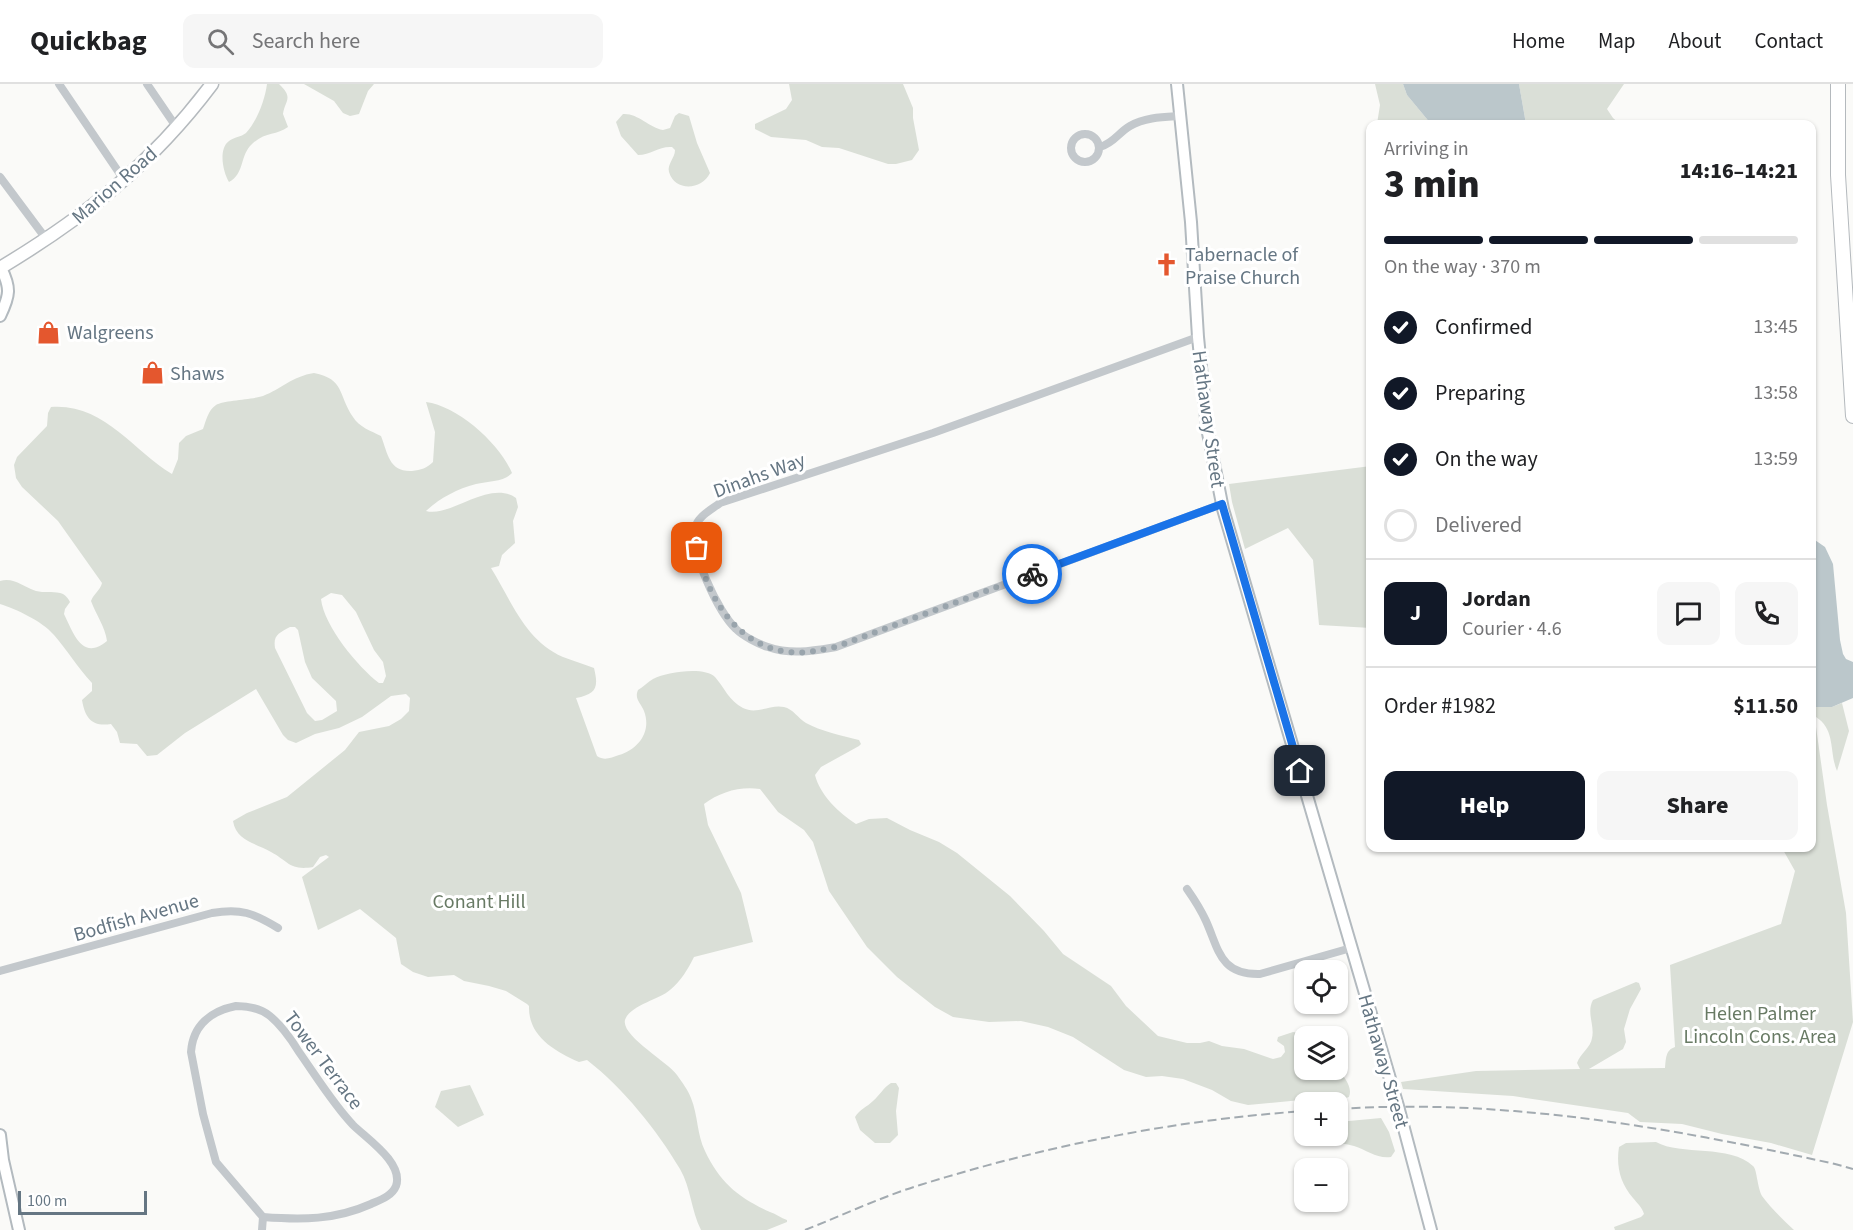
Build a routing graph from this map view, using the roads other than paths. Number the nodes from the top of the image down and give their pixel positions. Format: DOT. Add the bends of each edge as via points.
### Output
graph roads {
  1 [pos="58,84"];
  2 [pos="147,84"];
  3 [pos="212,84"];
  4 [pos="1177,84"];
  5 [pos="1838,84"];
  6 [pos="1181,116"];
  7 [pos="177,128"];
  8 [pos="1100,147"];
  9 [pos="0,177"];
  10 [pos="124,180"];
  11 [pos="47,240"];
  12 [pos="0,268"];
  13 [pos="0,316"];
  14 [pos="1198,337"];
  15 [pos="1853,416"];
  16 [pos="1222,504"];
  17 [pos="1187,889"];
  18 [pos="278,928"];
  19 [pos="1352,948"];
  20 [pos="0,970"];
  21 [pos="0,1135"];
  22 [pos="1,1160"];
  23 [pos="263,1217"];
  24 [pos="19,1230"];
  25 [pos="262,1230"];
  26 [pos="1431,1230"];
  1 -- 10 [label="street"];
  2 -- 7 [label="street"];
  3 -- 7 [label="main road, Marion Road"];
  4 -- 6 [label="street, Hathaway Street"];
  5 -- 15 [label="highway" via="1838,175"];
  6 -- 8 [label="street" via="1141,121"];
  6 -- 14 [label="street, Hathaway Street"];
  7 -- 10 [label="main road, Marion Road"];
  9 -- 11 [label="street"];
  10 -- 11 [label="main road, Marion Road"];
  11 -- 12 [label="main road, Marion Road"];
  12 -- 13 [label="street" via="9,294"];
  14 -- 16 [label="street, Hathaway Street" via="1207,428"];
  14 -- 16 [label="street, Dinahs Way" via="933,433 720,503 698,521 694,536 714,598 736,629 765,647 806,652 851,642"];
  16 -- 19 [label="street, Hathaway Street"];
  17 -- 19 [label="street" via="1206,920 1221,958 1239,971 1260,974"];
  18 -- 20 [label="street, Bodfish Avenue" via="242,910 229,910"];
  19 -- 26 [label="street, Hathaway Street"];
  21 -- 22 [label="street"];
  22 -- 24 [label="street"];
  23 -- 23 [label="street, Tower Terrace" via="308,1219 353,1212 392,1192 397,1173 385,1155 352,1124 278,1023 261,1010 236,1006 222,1009 203,1021 191,1052 216,1162"];
  23 -- 25 [label="street"];
}
